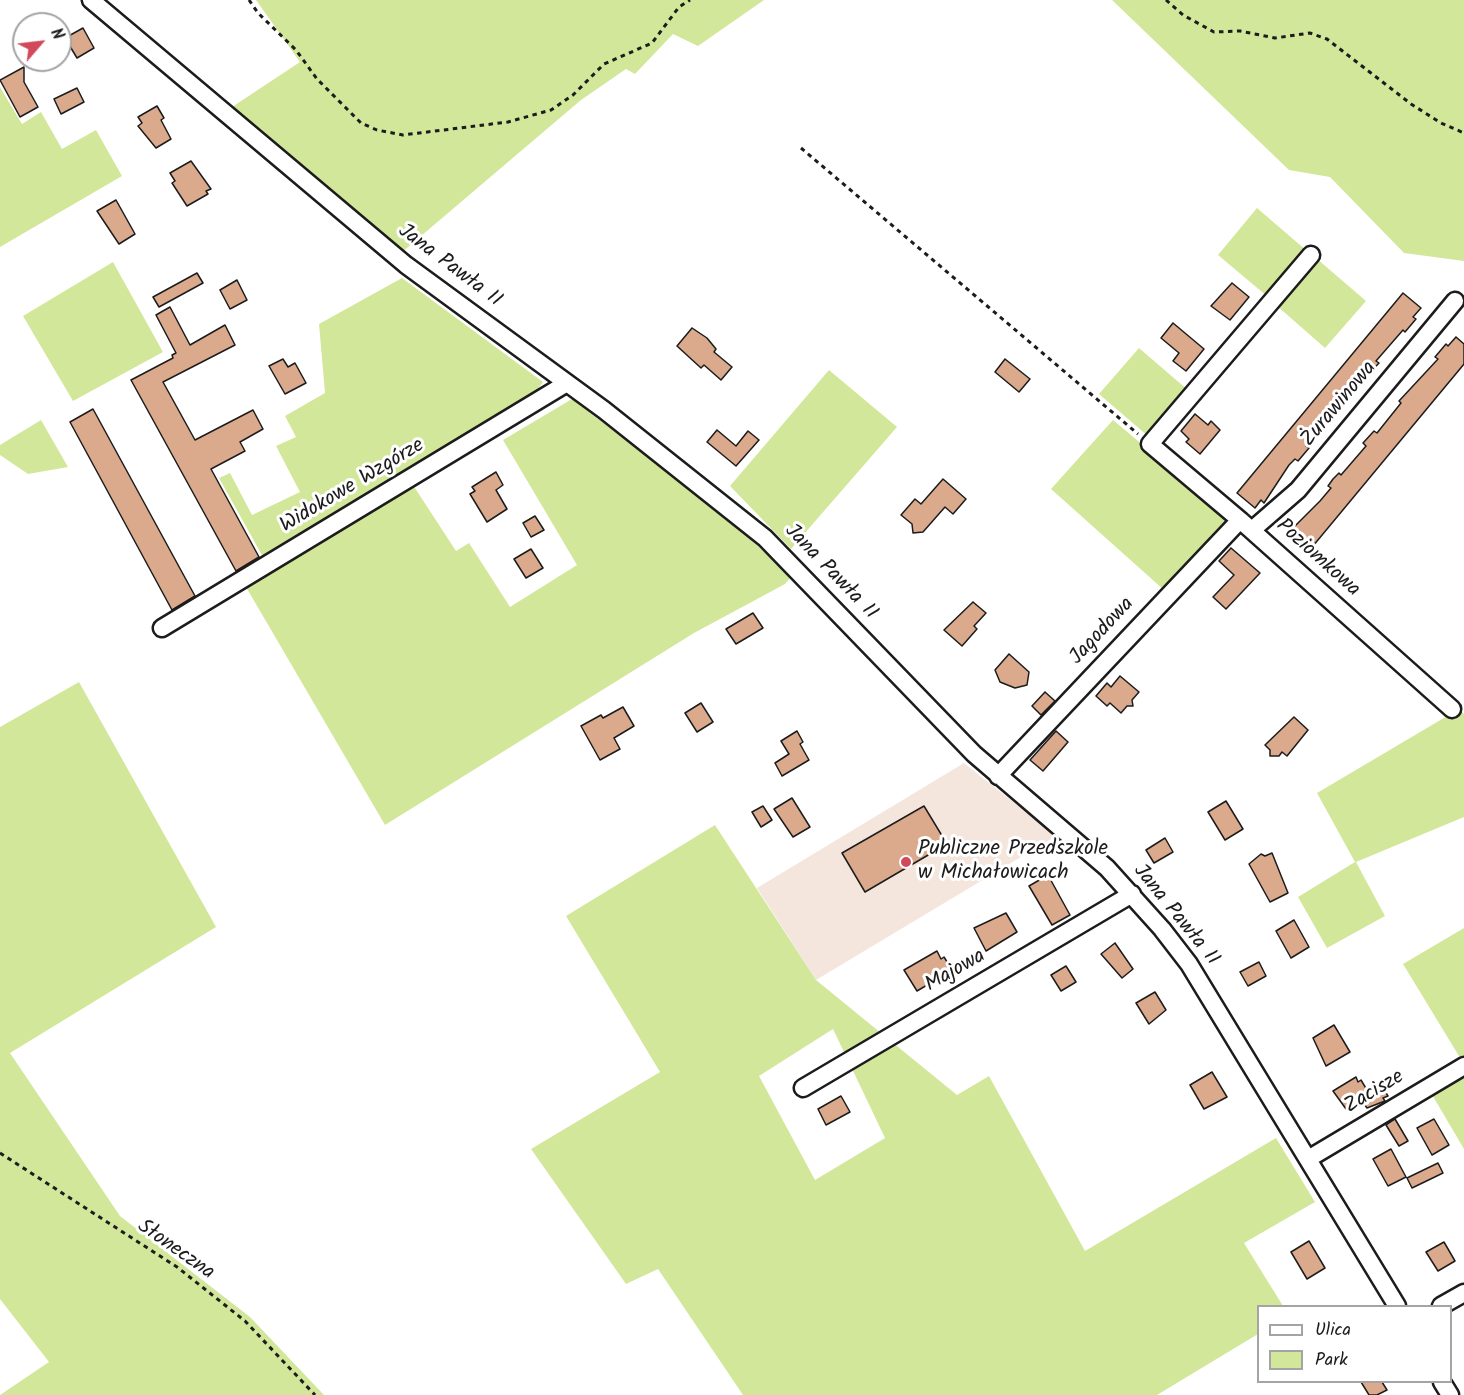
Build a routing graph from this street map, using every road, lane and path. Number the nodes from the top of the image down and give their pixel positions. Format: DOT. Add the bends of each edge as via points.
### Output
graph roads {
  1 [pos="91,0"];
  2 [pos="249,0"];
  3 [pos="690,0"];
  4 [pos="1166,0"];
  5 [pos="1464,134"];
  6 [pos="801,148"];
  7 [pos="1311,255"];
  8 [pos="1455,301"];
  9 [pos="567,383"];
  10 [pos="1150,444"];
  11 [pos="1246,525"];
  12 [pos="162,628"];
  13 [pos="1452,709"];
  14 [pos="998,776"];
  15 [pos="1132,894"];
  16 [pos="1464,1066"];
  17 [pos="803,1088"];
  18 [pos="0,1153"];
  19 [pos="1308,1159"];
  20 [pos="1464,1293"];
  21 [pos="1396,1305"];
  22 [pos="1444,1305"];
  23 [pos="315,1395"];
  1 -- 9 [label="street, Jana Pawła II" via="410,267"];
  2 -- 3 [label="path" via="361,123 403,135 508,122 551,110 573,95 604,64 652,43 679,7"];
  4 -- 5 [label="path" via="1183,15 1214,32 1240,31 1275,38 1310,33 1327,39 1411,104"];
  6 -- 10 [label="path"];
  7 -- 10 [label="street"];
  8 -- 11 [label="street, Żurawinowa" via="1298,490"];
  9 -- 12 [label="street, Widokowe Wzgórze"];
  9 -- 14 [label="street, Jana Pawła II" via="709,490 765,538"];
  10 -- 11 [label="street, Poziomkowa"];
  11 -- 13 [label="street, Poziomkowa"];
  11 -- 14 [label="street, Jagodowa"];
  14 -- 15 [label="street, Jana Pawła II"];
  15 -- 17 [label="street, Majowa"];
  15 -- 19 [label="street, Jana Pawła II" via="1189,964"];
  16 -- 19 [label="street, Zacisze"];
  18 -- 23 [label="path, Słoneczna" via="177,1267 245,1321"];
  19 -- 21 [label="street, Jana Pawła II"];
  20 -- 22 [label="street"];
}
